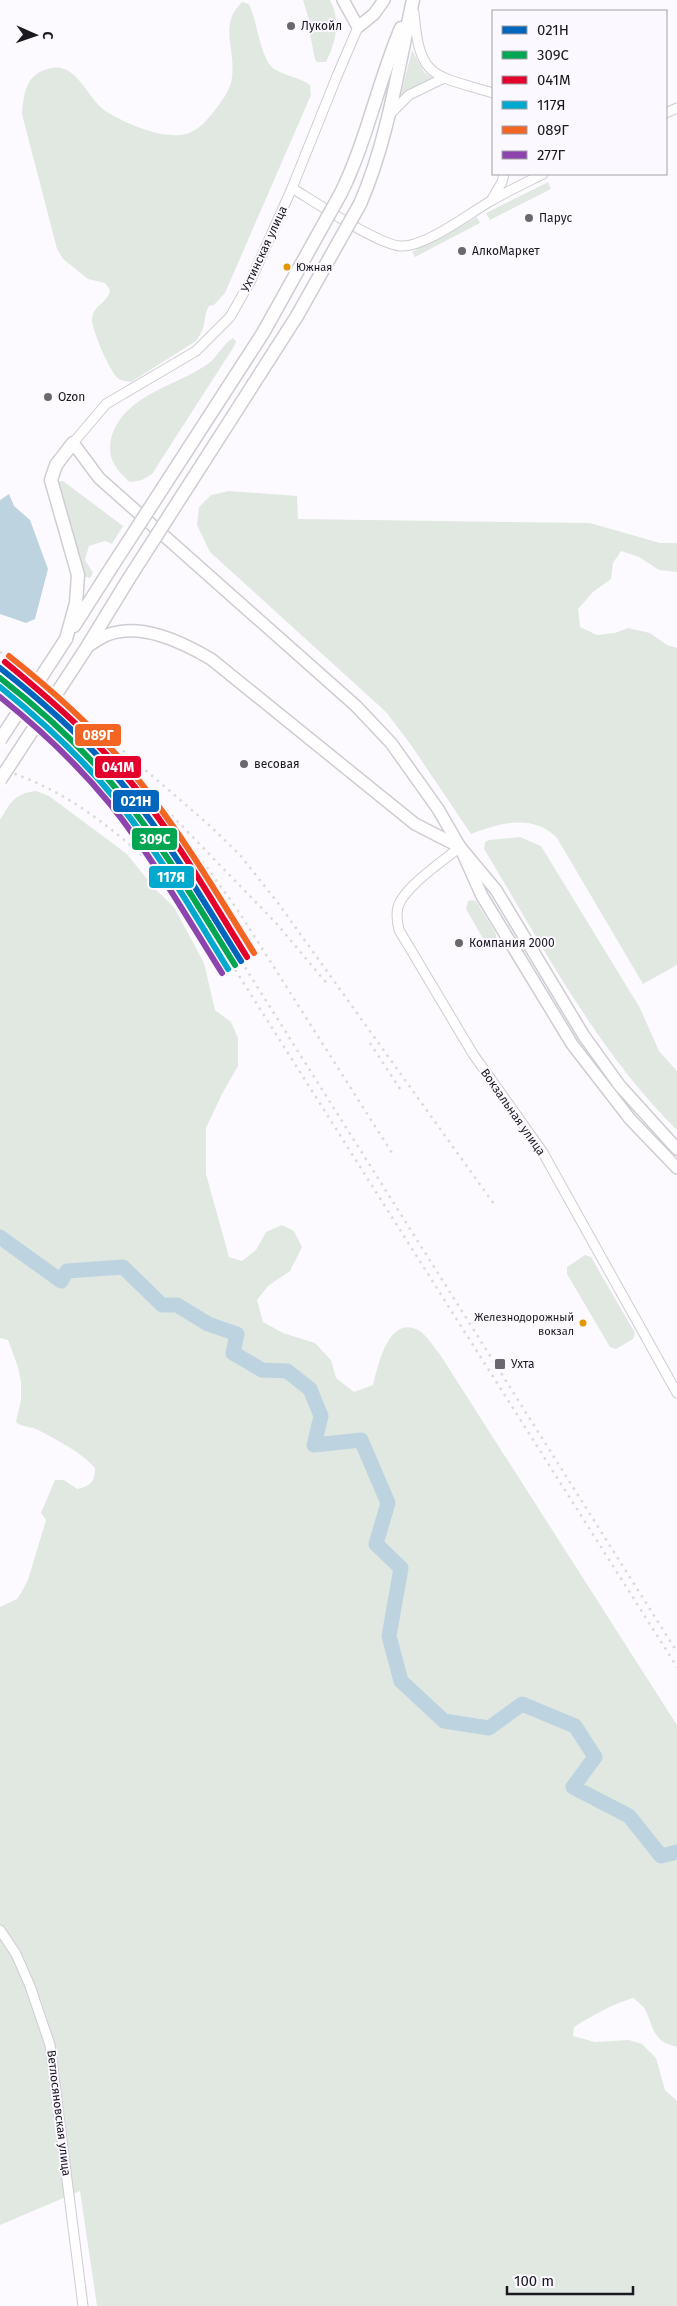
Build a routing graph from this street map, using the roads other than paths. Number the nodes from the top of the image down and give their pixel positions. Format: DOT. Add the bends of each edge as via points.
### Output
graph roads {
  1 [pos="343,0"];
  2 [pos="384,0"];
  3 [pos="413,0"];
  4 [pos="358,27"];
  5 [pos="442,78"];
  6 [pos="492,94"];
  7 [pos="388,117"];
  8 [pos="504,175"];
  9 [pos="541,175"];
  10 [pos="292,188"];
  11 [pos="491,201"];
  12 [pos="73,443"];
  13 [pos="66,639"];
  14 [pos="86,647"];
  15 [pos="0,740"];
  16 [pos="0,780"];
  17 [pos="460,848"];
  18 [pos="677,1149"];
  19 [pos="677,1168"];
  20 [pos="677,1392"];
  21 [pos="0,1930"];
  22 [pos="83,2306"];
  1 -- 4 [label="street"];
  2 -- 4 [label="street, Ухтинская улица" via="374,14"];
  3 -- 5 [label="street" via="416,39 421,55 428,67"];
  3 -- 7 [label="main road"];
  3 -- 13 [label="main road, bridge" via="388,57 357,156 341,193 264,333"];
  4 -- 10 [label="street, Ухтинская улица"];
  5 -- 6 [label="street"];
  5 -- 7 [label="street" via="410,96"];
  7 -- 14 [label="main road, bridge" via="360,204 297,316"];
  8 -- 11 [label="street"];
  9 -- 11 [label="street"];
  10 -- 11 [label="street" via="381,241 400,246 427,238"];
  10 -- 12 [label="street, Ухтинская улица" via="251,280 230,317 196,351 106,404"];
  12 -- 13 [label="main road" via="56,465 50,480 78,575 76,603"];
  12 -- 17 [label="street" via="99,478 376,725 420,781"];
  13 -- 15 [label="main road, bridge"];
  14 -- 16 [label="main road, bridge"];
  14 -- 17 [label="street" via="106,636 130,632 152,634 192,648 217,664 415,824"];
  17 -- 18 [label="street" via="496,890 588,1042 620,1086"];
  17 -- 19 [label="street" via="482,896 572,1044 630,1119"];
  17 -- 20 [label="street, Вокзальная улица" via="400,902 397,916 400,930 473,1054 542,1151"];
  21 -- 22 [label="street, Ветлосяновская улица" via="16,1954 30,1986 50,2045"];
}
